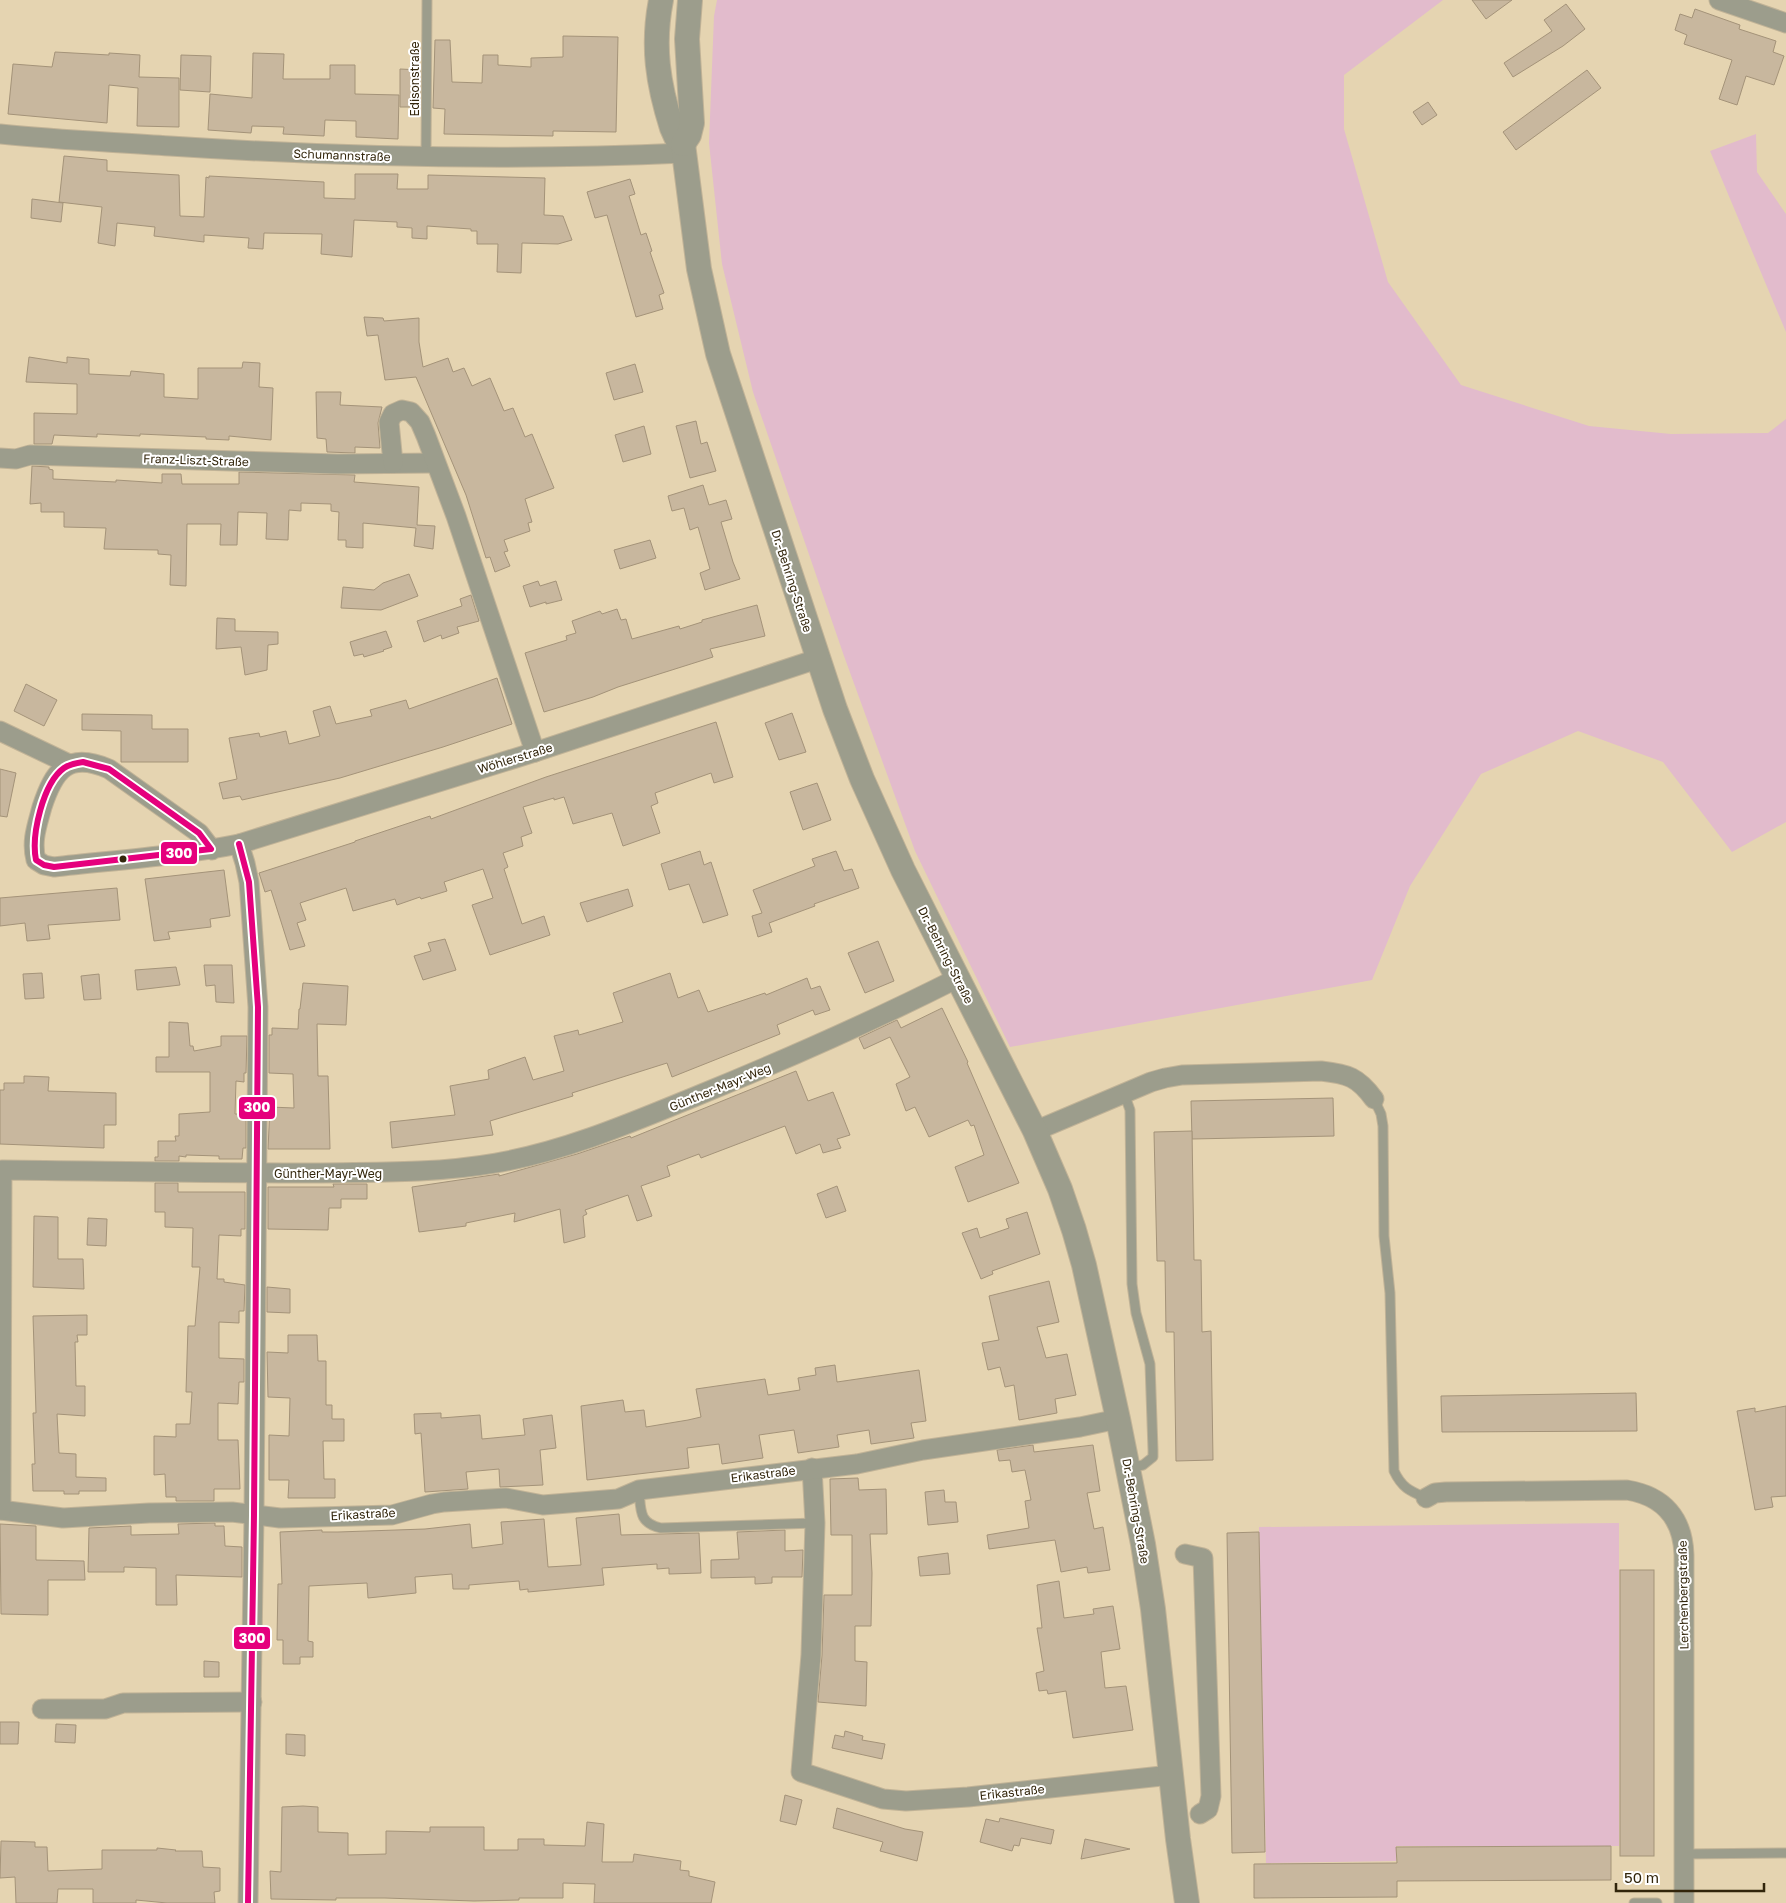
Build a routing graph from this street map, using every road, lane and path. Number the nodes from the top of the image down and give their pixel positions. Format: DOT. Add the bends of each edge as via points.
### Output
graph roads {
  1 [pos="427,0"];
  2 [pos="661,0"];
  3 [pos="690,0"];
  4 [pos="1719,0"];
  5 [pos="1786,23"];
  6 [pos="0,134"];
  7 [pos="684,148"];
  8 [pos="426,158"];
  9 [pos="0,458"];
  10 [pos="393,463"];
  11 [pos="436,463"];
  12 [pos="817,658"];
  13 [pos="0,731"];
  14 [pos="535,752"];
  15 [pos="69,764"];
  16 [pos="239,844"];
  17 [pos="212,850"];
  18 [pos="958,978"];
  19 [pos="1124,1093"];
  20 [pos="1374,1099"];
  21 [pos="1035,1131"];
  22 [pos="256,1173"];
  23 [pos="1118,1419"];
  24 [pos="812,1468"];
  25 [pos="1128,1468"];
  26 [pos="639,1490"];
  27 [pos="1426,1498"];
  28 [pos="0,1510"];
  29 [pos="254,1515"];
  30 [pos="815,1523"];
  31 [pos="1185,1554"];
  32 [pos="252,1702"];
  33 [pos="42,1709"];
  34 [pos="1171,1774"];
  35 [pos="1188,1816"];
  36 [pos="1786,1853"];
  37 [pos="1684,1854"];
  38 [pos="248,1903"];
  39 [pos="1187,1903"];
  40 [pos="1634,1903"];
  41 [pos="1657,1903"];
  42 [pos="1684,1903"];
  1 -- 8 [label="lane, Edisonstraße"];
  2 -- 7 [label="street, Dr.-Behring-Straße" via="656,34 657,68 672,128"];
  3 -- 7 [label="street" via="687,39 692,123"];
  4 -- 5 [label="street"];
  6 -- 8 [label="street, Schumannstraße" via="275,153"];
  7 -- 8 [label="street, Schumannstraße" via="524,159"];
  7 -- 12 [label="street, Dr.-Behring-Straße" via="699,269 718,354"];
  9 -- 10 [label="street, Franz-Liszt-Straße" via="16,459 30,455"];
  10 -- 11 [label="street, Franz-Liszt-Straße"];
  10 -- 11 [label="street" via="389,422 402,410 411,412 420,422"];
  11 -- 14 [label="street"];
  12 -- 14 [label="street, Wöhlerstraße"];
  12 -- 18 [label="street, Dr.-Behring-Straße" via="881,824"];
  13 -- 15 [label="street"];
  14 -- 16 [label="street, Wöhlerstraße"];
  15 -- 17 [label="street" via="95,762 108,768 199,833"];
  15 -- 17 [label="street, Wöhlerstraße" via="52,781 34,834 36,860 44,865 54,867"];
  16 -- 17 [label="street, Wöhlerstraße"];
  16 -- 22 [label="street" via="248,882 257,987"];
  18 -- 21 [label="street, Dr.-Behring-Straße"];
  18 -- 22 [label="street, Günther-Mayr-Weg" via="790,1058 631,1123 530,1156 454,1169"];
  19 -- 20 [label="street" via="1151,1082 1182,1075 1321,1071 1354,1078"];
  19 -- 21 [label="street"];
  19 -- 25 [label="lane" via="1130,1110 1132,1284 1150,1364 1153,1450 1153,1457 1143,1465"];
  20 -- 27 [label="lane" via="1382,1126 1394,1471 1399,1482"];
  21 -- 23 [label="street, Dr.-Behring-Straße" via="1074,1230"];
  22 -- 28 [label="street, Günther-Mayr-Weg" via="2,1170"];
  22 -- 29 [label="street"];
  23 -- 24 [label="street, Erikastraße" via="923,1450 857,1464"];
  23 -- 25 [label="street, Dr.-Behring-Straße"];
  24 -- 26 [label="street, Erikastraße"];
  24 -- 30 [label="street, Erikastraße"];
  25 -- 34 [label="street, Dr.-Behring-Straße" via="1153,1608"];
  26 -- 29 [label="street, Erikastraße" via="618,1499 543,1504 506,1498 444,1502 392,1515 280,1518"];
  26 -- 30 [label="lane" via="644,1520 661,1528"];
  27 -- 37 [label="street, Lerchenbergstraße" via="1446,1492 1627,1490 1649,1496 1668,1509 1681,1531 1684,1555"];
  28 -- 29 [label="street, Erikastraße" via="63,1518 149,1512"];
  29 -- 32 [label="street"];
  30 -- 34 [label="street, Erikastraße" via="812,1655 801,1772 884,1799 906,1802"];
  31 -- 35 [label="street" via="1203,1558 1211,1796 1208,1809"];
  32 -- 33 [label="street" via="123,1703 105,1709"];
  32 -- 38 [label="street"];
  34 -- 35 [label="street, Dr.-Behring-Straße"];
  35 -- 39 [label="street, Dr.-Behring-Straße"];
  36 -- 37 [label="lane"];
  37 -- 42 [label="street, Lerchenbergstraße"];
  40 -- 41 [label="lane"];
}
